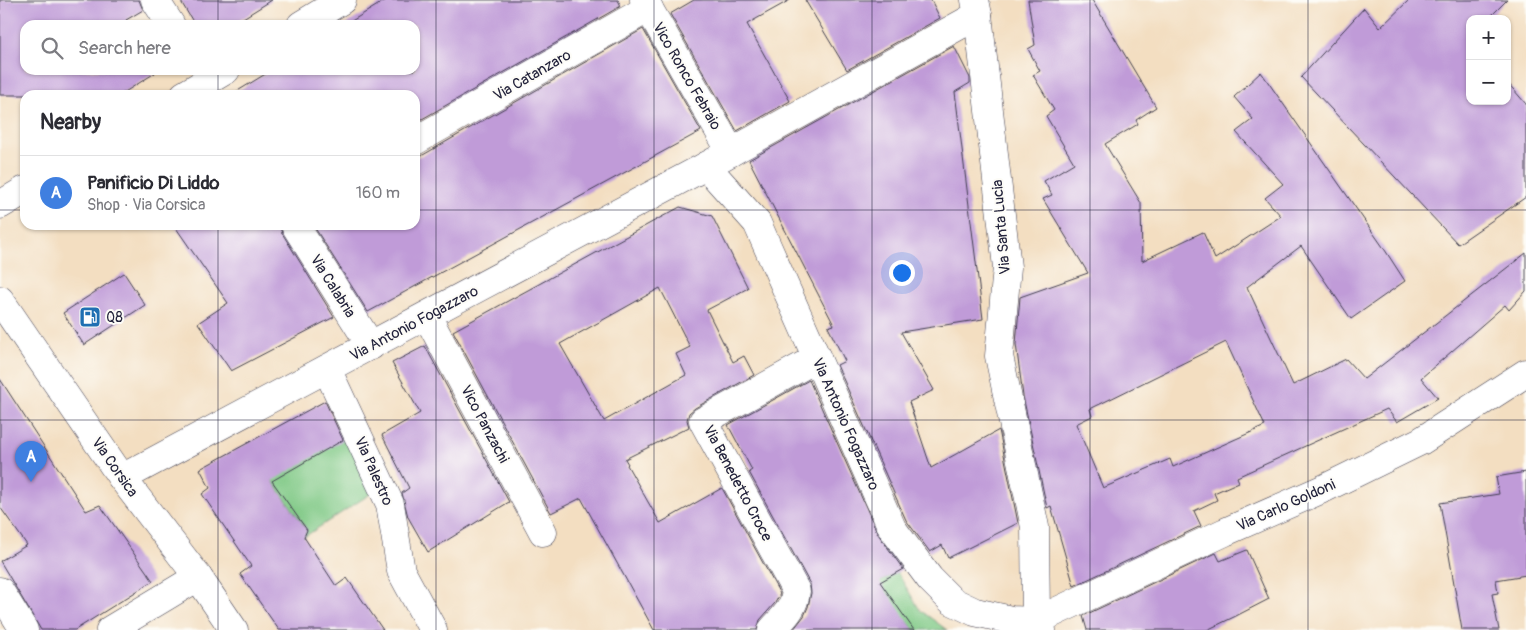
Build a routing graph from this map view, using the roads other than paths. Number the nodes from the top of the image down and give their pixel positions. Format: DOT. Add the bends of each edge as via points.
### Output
graph roads {
  1 [pos="155,0"];
  2 [pos="342,0"];
  3 [pos="646,4"];
  4 [pos="977,8"];
  5 [pos="168,20"];
  6 [pos="309,20"];
  7 [pos="420,138"];
  8 [pos="731,152"];
  9 [pos="706,166"];
  10 [pos="20,193"];
  11 [pos="0,205"];
  12 [pos="298,230"];
  13 [pos="0,300"];
  14 [pos="427,316"];
  15 [pos="371,346"];
  16 [pos="817,358"];
  17 [pos="327,369"];
  18 [pos="1526,373"];
  19 [pos="122,478"];
  20 [pos="544,532"];
  21 [pos="198,577"];
  22 [pos="0,591"];
  23 [pos="1039,626"];
  24 [pos="24,630"];
  25 [pos="110,630"];
  26 [pos="234,630"];
  27 [pos="433,630"];
  28 [pos="772,630"];
  1 -- 5 [label="street"];
  2 -- 6 [label="street"];
  3 -- 7 [label="street, Via Catanzaro"];
  3 -- 8 [label="street, Vico Ronco Febraio"];
  4 -- 8 [label="street, Via Antonio Fogazzaro"];
  4 -- 23 [label="street, Via Santa Lucia" via="1007,267 999,356 1036,527"];
  8 -- 9 [label="street, Via Antonio Fogazzaro"];
  9 -- 14 [label="street, Via Antonio Fogazzaro"];
  9 -- 16 [label="street, Via Antonio Fogazzaro" via="757,223"];
  10 -- 11 [label="street"];
  12 -- 15 [label="street, Via Calabria"];
  13 -- 19 [label="street, Via Corsica"];
  14 -- 15 [label="street, Via Antonio Fogazzaro"];
  14 -- 20 [label="street, Vico Panzachi"];
  15 -- 17 [label="street, Via Antonio Fogazzaro"];
  16 -- 23 [label="street, Via Antonio Fogazzaro" via="892,528 930,580 952,602 975,612"];
  16 -- 28 [label="street, Via Benedetto Croce" via="703,421 796,591 791,609"];
  17 -- 19 [label="street, Via Antonio Fogazzaro"];
  17 -- 27 [label="street, Via Palestro" via="390,504 401,570"];
  18 -- 23 [label="street, Via Carlo Goldoni" via="1421,441 1225,532"];
  19 -- 21 [label="street, Via Corsica"];
  21 -- 25 [label="street"];
  21 -- 26 [label="street, Via Corsica"];
  22 -- 24 [label="street"];
}
